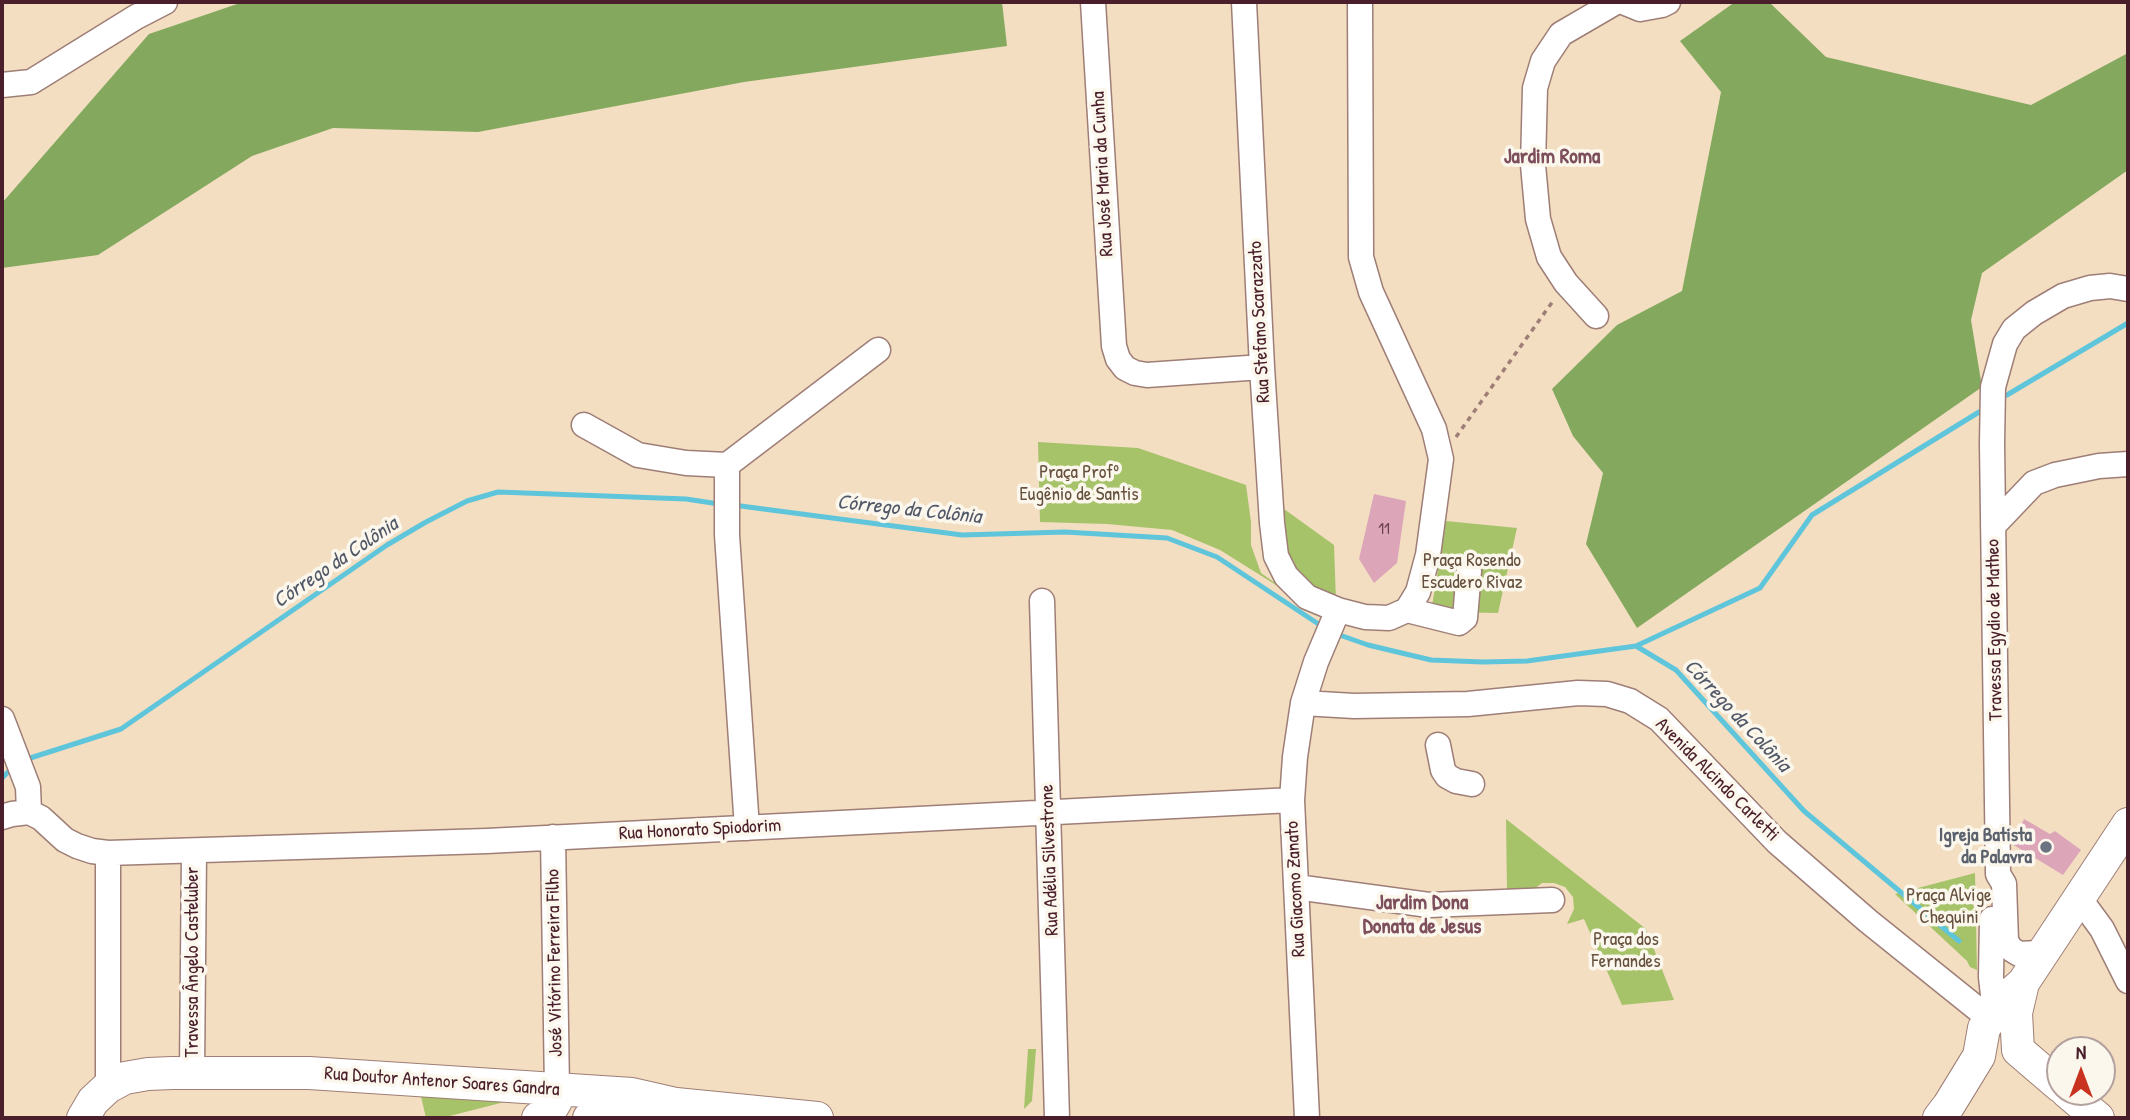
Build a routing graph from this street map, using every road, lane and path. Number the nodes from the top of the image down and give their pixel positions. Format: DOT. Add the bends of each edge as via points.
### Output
graph roads {
  1 [pos="165,2"];
  2 [pos="1093,2"];
  3 [pos="1244,2"];
  4 [pos="1360,2"];
  5 [pos="1616,2"];
  6 [pos="1623,2"];
  7 [pos="1668,2"];
  8 [pos="2,85"];
  9 [pos="1566,283"];
  10 [pos="2128,289"];
  11 [pos="1596,316"];
  12 [pos="878,350"];
  13 [pos="1262,367"];
  14 [pos="584,425"];
  15 [pos="1441,459"];
  16 [pos="2128,464"];
  17 [pos="727,473"];
  18 [pos="1993,526"];
  19 [pos="1469,571"];
  20 [pos="1042,601"];
  21 [pos="1407,610"];
  22 [pos="1335,616"];
  23 [pos="1303,703"];
  24 [pos="6,729"];
  25 [pos="1438,745"];
  26 [pos="1472,784"];
  27 [pos="1292,800"];
  28 [pos="29,812"];
  29 [pos="1049,812"];
  30 [pos="2,817"];
  31 [pos="2128,824"];
  32 [pos="747,828"];
  33 [pos="554,837"];
  34 [pos="194,851"];
  35 [pos="108,853"];
  36 [pos="1998,874"];
  37 [pos="1296,887"];
  38 [pos="2080,899"];
  39 [pos="1552,901"];
  40 [pos="2049,946"];
  41 [pos="2128,981"];
  42 [pos="2023,983"];
  43 [pos="1993,1016"];
  44 [pos="2018,1050"];
  45 [pos="1979,1056"];
  46 [pos="192,1073"];
  47 [pos="2046,1074"];
  48 [pos="108,1087"];
  49 [pos="557,1090"];
  50 [pos="676,1104"];
  51 [pos="2084,1106"];
  52 [pos="772,1116"];
  53 [pos="83,1118"];
  54 [pos="538,1118"];
  55 [pos="589,1118"];
  56 [pos="817,1118"];
  57 [pos="1057,1118"];
  58 [pos="1307,1118"];
  59 [pos="1939,1118"];
  60 [pos="2098,1118"];
  1 -- 8 [label="street" via="31,82"];
  2 -- 13 [label="street, Rua José Maria da Cunha" via="1118,359 1125,368 1147,375"];
  3 -- 13 [label="street, Rua Stefano Scarazzato"];
  4 -- 15 [label="street" via="1361,257 1371,292 1434,429"];
  5 -- 9 [label="street" via="1561,34 1543,61 1535,88 1533,165 1538,219 1549,257"];
  6 -- 7 [label="street" via="1640,9"];
  9 -- 11 [label="street"];
  9 -- 15 [label="path"];
  10 -- 18 [label="street, Travessa Egydio de Matheo" via="2090,288 2063,296 2034,313 2005,344 1993,387"];
  12 -- 17 [label="street"];
  13 -- 22 [label="street, Rua Stefano Scarazzato" via="1276,556 1286,576"];
  14 -- 17 [label="street" via="638,455"];
  15 -- 21 [label="street" via="1428,555 1418,592"];
  16 -- 18 [label="street" via="2034,482"];
  17 -- 32 [label="street" via="727,536"];
  18 -- 36 [label="street, Travessa Egydio de Matheo"];
  19 -- 21 [label="street" via="1465,618 1459,623"];
  20 -- 29 [label="street, Rua Adélia Silvestrone"];
  21 -- 22 [label="street, Rua Stefano Scarazzato" via="1389,618"];
  22 -- 23 [label="street, Rua Giacomo Zanato"];
  23 -- 27 [label="street, Rua Giacomo Zanato"];
  23 -- 43 [label="street, Avenida Alcindo Carletti" via="1468,704 1578,693 1630,701 1659,719 1777,842 1868,921"];
  24 -- 28 [label="street" via="28,787"];
  25 -- 26 [label="street" via="1447,776"];
  27 -- 29 [label="street, Rua Honorato Spiodorim"];
  27 -- 37 [label="street, Rua Giacomo Zanato"];
  28 -- 30 [label="street"];
  28 -- 35 [label="street, Rua Honorato Spiodorim" via="65,840"];
  29 -- 32 [label="street, Rua Honorato Spiodorim"];
  29 -- 57 [label="street, Rua Adélia Silvestrone"];
  31 -- 38 [label="main road"];
  32 -- 33 [label="street, Rua Honorato Spiodorim"];
  33 -- 34 [label="street, Rua Honorato Spiodorim"];
  33 -- 49 [label="street, José Vitórino Ferreira Filho"];
  34 -- 35 [label="street, Rua Honorato Spiodorim"];
  34 -- 46 [label="street, Travessa Ângelo Casteluber"];
  35 -- 48 [label="street"];
  36 -- 40 [label="street, Travessa Egydio de Matheo" via="2004,884 2006,941 2011,949 2019,954 2038,953"];
  36 -- 43 [label="street, Travessa Egydio de Matheo" via="1992,885"];
  37 -- 39 [label="street" via="1429,905"];
  37 -- 58 [label="street, Rua Giacomo Zanato"];
  38 -- 40 [label="main road"];
  38 -- 41 [label="street" via="2102,929"];
  40 -- 42 [label="main road"];
  42 -- 43 [label="main road"];
  42 -- 44 [label="main road" via="2016,1013"];
  43 -- 45 [label="main road" via="1984,1028"];
  44 -- 45 [label="main road" via="1997,1049"];
  44 -- 47 [label="main road"];
  45 -- 59 [label="main road"];
  46 -- 48 [label="main road, Rua Doutor Antenor Soares Gandra" via="148,1074"];
  46 -- 49 [label="main road, Rua Doutor Antenor Soares Gandra" via="309,1073"];
  48 -- 53 [label="main road"];
  49 -- 50 [label="main road, Rua Doutor Antenor Soares Gandra" via="632,1094"];
  49 -- 54 [label="main road" via="550,1111"];
  50 -- 52 [label="main road, Rua Doutor Antenor Soares Gandra"];
  50 -- 55 [label="main road"];
  51 -- 60 [label="main road"];
  52 -- 56 [label="main road, Rua Doutor Antenor Soares Gandra"];
}
